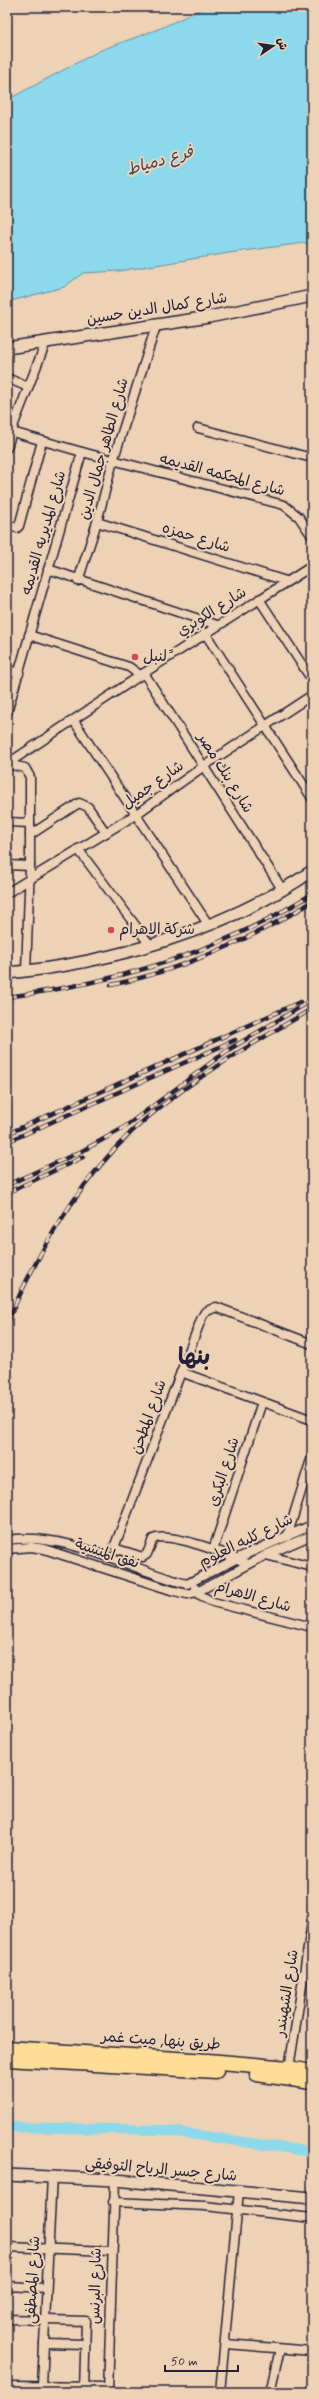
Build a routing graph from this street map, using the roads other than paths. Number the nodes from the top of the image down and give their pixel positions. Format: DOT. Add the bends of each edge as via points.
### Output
graph roads {
  1 [pos="312,296"];
  2 [pos="156,326"];
  3 [pos="46,342"];
  4 [pos="7,348"];
  5 [pos="7,378"];
  6 [pos="28,387"];
  7 [pos="11,426"];
  8 [pos="198,428"];
  9 [pos="42,441"];
  10 [pos="7,448"];
  11 [pos="82,452"];
  12 [pos="312,458"];
  13 [pos="113,461"];
  14 [pos="97,522"];
  15 [pos="7,526"];
  16 [pos="312,536"];
  17 [pos="312,566"];
  18 [pos="48,569"];
  19 [pos="78,581"];
  20 [pos="286,581"];
  21 [pos="259,599"];
  22 [pos="217,625"];
  23 [pos="205,633"];
  24 [pos="29,635"];
  25 [pos="7,669"];
  26 [pos="19,674"];
  27 [pos="142,674"];
  28 [pos="312,680"];
  29 [pos="312,695"];
  30 [pos="7,713"];
  31 [pos="74,720"];
  32 [pos="264,726"];
  33 [pos="7,764"];
  34 [pos="204,766"];
  35 [pos="312,798"];
  36 [pos="135,815"];
  37 [pos="7,822"];
  38 [pos="30,823"];
  39 [pos="106,833"];
  40 [pos="30,835"];
  41 [pos="78,849"];
  42 [pos="7,865"];
  43 [pos="30,866"];
  44 [pos="312,871"];
  45 [pos="29,879"];
  46 [pos="282,889"];
  47 [pos="7,893"];
  48 [pos="208,924"];
  49 [pos="150,945"];
  50 [pos="26,971"];
  51 [pos="7,973"];
  52 [pos="312,1344"];
  53 [pos="181,1372"];
  54 [pos="262,1402"];
  55 [pos="312,1420"];
  56 [pos="312,1456"];
  57 [pos="312,1525"];
  58 [pos="312,1535"];
  59 [pos="287,1536"];
  60 [pos="7,1540"];
  61 [pos="285,1546"];
  62 [pos="7,1549"];
  63 [pos="214,1550"];
  64 [pos="266,1555"];
  65 [pos="238,1558"];
  66 [pos="248,1564"];
  67 [pos="312,1567"];
  68 [pos="192,1583"];
  69 [pos="197,1592"];
  70 [pos="312,1627"];
  71 [pos="312,1922"];
  72 [pos="7,2048"];
  73 [pos="64,2057"];
  74 [pos="7,2059"];
  75 [pos="208,2065"];
  76 [pos="289,2068"];
  77 [pos="312,2072"];
  78 [pos="312,2082"];
  79 [pos="7,2175"];
  80 [pos="52,2176"];
  81 [pos="115,2180"];
  82 [pos="239,2192"];
  83 [pos="312,2198"];
  84 [pos="113,2202"];
  85 [pos="237,2209"];
  86 [pos="312,2218"];
  87 [pos="7,2247"];
  88 [pos="49,2249"];
  89 [pos="111,2251"];
  90 [pos="7,2286"];
  91 [pos="46,2288"];
  92 [pos="7,2319"];
  93 [pos="45,2321"];
  94 [pos="44,2343"];
  95 [pos="85,2344"];
  96 [pos="226,2344"];
  97 [pos="280,2349"];
  98 [pos="312,2351"];
  99 [pos="8,2388"];
  100 [pos="37,2388"];
  101 [pos="84,2389"];
  102 [pos="108,2389"];
  103 [pos="220,2392"];
  104 [pos="270,2392"];
  1 -- 2 [label="main road, شارع كمال الدين حسين"];
  2 -- 3 [label="main road, شارع كمال الدين حسين"];
  2 -- 13 [label="street, شارع الطاهر جمال الدين"];
  3 -- 4 [label="main road, شارع كمال الدين حسين"];
  3 -- 6 [label="street"];
  5 -- 6 [label="street"];
  6 -- 7 [label="street"];
  7 -- 9 [label="street, شارع المحكمه القديمه"];
  7 -- 10 [label="street"];
  8 -- 12 [label="street"];
  9 -- 11 [label="street, شارع المحكمه القديمه"];
  9 -- 15 [label="street" via="19,526"];
  11 -- 13 [label="street, شارع المحكمه القديمه"];
  11 -- 18 [label="street, شارع المديريه القديمه"];
  13 -- 14 [label="street, شارع الطاهر جمال الدين"];
  13 -- 16 [label="street, شارع المحكمه القديمه" via="284,505 299,517"];
  14 -- 19 [label="street, شارع الطاهر جمال الدين"];
  14 -- 20 [label="street, شارع حمزه"];
  17 -- 20 [label="street, شارع الكوبري"];
  18 -- 19 [label="street"];
  18 -- 24 [label="street, شارع المديريه القديمه"];
  19 -- 22 [label="street"];
  20 -- 21 [label="street, شارع الكوبري"];
  21 -- 22 [label="street, شارع الكوبري"];
  21 -- 28 [label="street"];
  22 -- 23 [label="street, شارع الكوبري"];
  23 -- 27 [label="street, شارع الكوبري"];
  23 -- 32 [label="street"];
  24 -- 26 [label="street, شارع المديريه القديمه"];
  24 -- 27 [label="street" via="129,667"];
  25 -- 26 [label="street"];
  26 -- 30 [label="street, شارع المديريه القديمه"];
  27 -- 31 [label="street, شارع الكوبري"];
  27 -- 34 [label="street, شارع بنك مصر"];
  29 -- 32 [label="street, شارع جميل"];
  31 -- 33 [label="street, شارع الكوبري"];
  31 -- 36 [label="street"];
  32 -- 34 [label="street, شارع جميل"];
  32 -- 35 [label="street"];
  33 -- 38 [label="street" via="25,768 29,772"];
  34 -- 36 [label="street, شارع جميل"];
  34 -- 46 [label="street, شارع بنك مصر"];
  36 -- 39 [label="street, شارع جميل"];
  36 -- 48 [label="street"];
  37 -- 38 [label="street"];
  38 -- 40 [label="street"];
  39 -- 40 [label="street" via="88,807 79,803"];
  39 -- 41 [label="street, شارع جميل"];
  40 -- 43 [label="street"];
  41 -- 45 [label="street, شارع جميل"];
  41 -- 49 [label="street"];
  42 -- 43 [label="street"];
  43 -- 45 [label="street"];
  44 -- 46 [label="main road"];
  45 -- 47 [label="street, شارع جميل"];
  45 -- 50 [label="street"];
  46 -- 48 [label="main road" via="247,908"];
  48 -- 49 [label="main road"];
  49 -- 50 [label="main road" via="95,959"];
  50 -- 51 [label="main road"];
  52 -- 53 [label="street, شارع المطحن" via="216,1307 202,1317"];
  53 -- 54 [label="street"];
  53 -- 63 [label="street, شارع المطحن" via="115,1545 117,1549 141,1557 147,1554 150,1544 163,1536"];
  54 -- 55 [label="street"];
  54 -- 63 [label="street, شارع البكرى"];
  56 -- 59 [label="street"];
  57 -- 59 [label="street, شارع كليه العلوم"];
  58 -- 61 [label="street, شارع كليه العلوم"];
  59 -- 61 [label="street"];
  59 -- 65 [label="street, شارع كليه العلوم"];
  60 -- 68 [label="street, نفق المنشية" via="34,1538 57,1542 111,1557 184,1583"];
  61 -- 64 [label="street, شارع كليه العلوم"];
  62 -- 69 [label="street, نفق المنشية" via="44,1548 174,1591 187,1594"];
  63 -- 65 [label="street"];
  64 -- 66 [label="street, شارع كليه العلوم"];
  64 -- 67 [label="street"];
  65 -- 66 [label="street"];
  65 -- 68 [label="street, شارع كليه العلوم"];
  66 -- 69 [label="street, شارع كليه العلوم"];
  68 -- 69 [label="street, شارع الاهرام"];
  69 -- 70 [label="street, شارع الاهرام" via="206,1599 220,1604"];
  71 -- 76 [label="street, شارع الشهبندر"];
  72 -- 73 [label="highway, طريق بنها, ميت غمر"];
  73 -- 74 [label="highway, طريق بنها, ميت غمر"];
  73 -- 75 [label="highway, طريق بنها, ميت غمر"];
  75 -- 76 [label="highway, طريق بنها, ميت غمر"];
  75 -- 78 [label="highway, طريق بنها, ميت غمر"];
  76 -- 77 [label="highway, طريق بنها, ميت غمر"];
  79 -- 80 [label="main road, شارع جسر الرياح التوفيقى"];
  80 -- 81 [label="main road, شارع جسر الرياح التوفيقى"];
  80 -- 88 [label="street, شارع المصطفى"];
  81 -- 82 [label="main road, شارع جسر الرياح التوفيقى"];
  81 -- 84 [label="street, شارع البرنس"];
  82 -- 83 [label="main road, شارع جسر الرياح التوفيقى"];
  82 -- 85 [label="street"];
  84 -- 85 [label="street"];
  84 -- 89 [label="street, شارع البرنس"];
  85 -- 86 [label="street"];
  85 -- 96 [label="street"];
  87 -- 88 [label="street"];
  88 -- 89 [label="street"];
  88 -- 91 [label="street, شارع المصطفى"];
  89 -- 102 [label="street, شارع البرنس"];
  90 -- 91 [label="street"];
  91 -- 93 [label="street, شارع المصطفى"];
  92 -- 93 [label="street"];
  93 -- 94 [label="street, شارع المصطفى"];
  93 -- 95 [label="street" via="86,2321"];
  94 -- 95 [label="street"];
  94 -- 100 [label="street, شارع المصطفى"];
  95 -- 101 [label="street"];
  96 -- 97 [label="street"];
  96 -- 103 [label="street"];
  97 -- 98 [label="street"];
  97 -- 104 [label="street"];
  99 -- 100 [label="street"];
  100 -- 101 [label="street"];
  101 -- 102 [label="street"];
}
